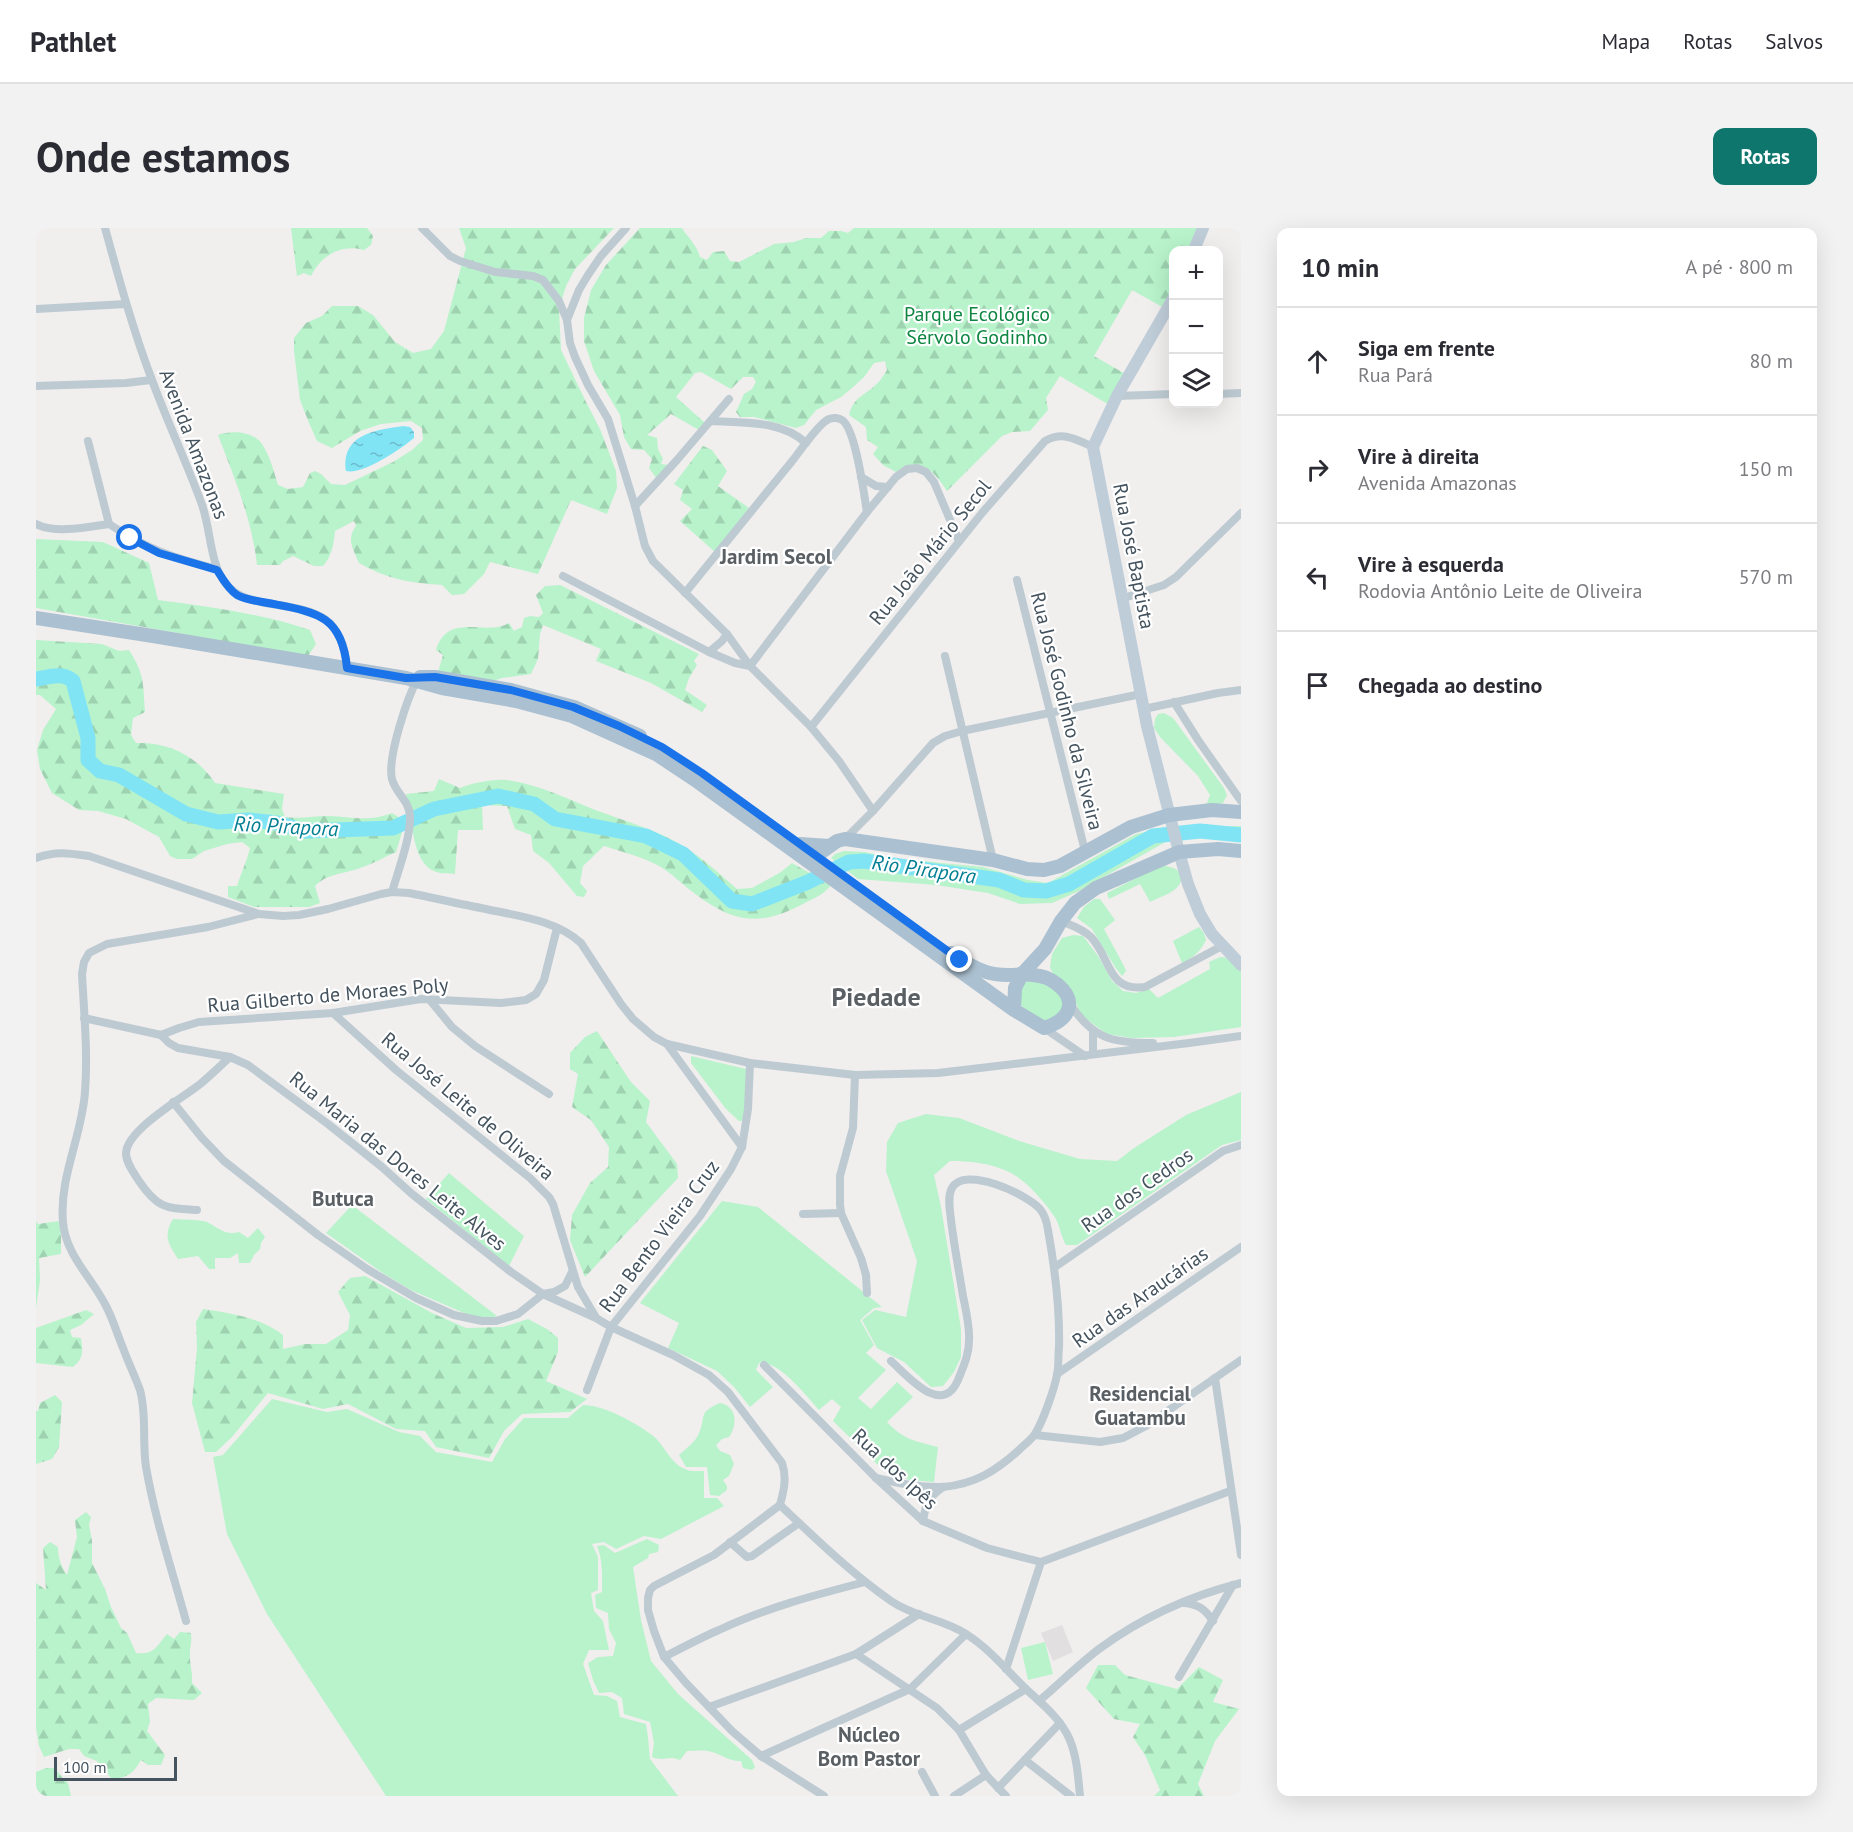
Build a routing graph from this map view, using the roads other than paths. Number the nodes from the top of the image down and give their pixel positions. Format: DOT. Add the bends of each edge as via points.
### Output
graph roads {
  1 [pos="105,228"];
  2 [pos="422,228"];
  3 [pos="626,228"];
  4 [pos="1203,228"];
  5 [pos="1196,246"];
  6 [pos="1171,300"];
  7 [pos="126,304"];
  8 [pos="36,309"];
  9 [pos="567,320"];
  10 [pos="152,380"];
  11 [pos="36,386"];
  12 [pos="1241,393"];
  13 [pos="1169,394"];
  14 [pos="1223,394"];
  15 [pos="1118,396"];
  16 [pos="729,399"];
  17 [pos="711,421"];
  18 [pos="88,441"];
  19 [pos="806,443"];
  20 [pos="1093,447"];
  21 [pos="861,477"];
  22 [pos="888,487"];
  23 [pos="635,506"];
  24 [pos="867,512"];
  25 [pos="1241,513"];
  26 [pos="1237,523"];
  27 [pos="36,524"];
  28 [pos="109,524"];
  29 [pos="959,541"];
  30 [pos="217,570"];
  31 [pos="563,576"];
  32 [pos="1017,580"];
  33 [pos="685,593"];
  34 [pos="1124,598"];
  35 [pos="36,618"];
  36 [pos="727,634"];
  37 [pos="709,652"];
  38 [pos="945,656"];
  39 [pos="750,666"];
  40 [pos="347,668"];
  41 [pos="413,679"];
  42 [pos="1241,690"];
  43 [pos="1141,694"];
  44 [pos="1173,702"];
  45 [pos="1144,708"];
  46 [pos="1051,714"];
  47 [pos="811,727"];
  48 [pos="962,730"];
  49 [pos="1241,801"];
  50 [pos="873,811"];
  51 [pos="1241,812"];
  52 [pos="1170,818"];
  53 [pos="845,839"];
  54 [pos="800,844"];
  55 [pos="1177,845"];
  56 [pos="829,846"];
  57 [pos="1085,851"];
  58 [pos="1241,851"];
  59 [pos="36,858"];
  60 [pos="815,860"];
  61 [pos="993,860"];
  62 [pos="842,880"];
  63 [pos="392,892"];
  64 [pos="259,914"];
  65 [pos="1061,921"];
  66 [pos="557,928"];
  67 [pos="1222,946"];
  68 [pos="1045,950"];
  69 [pos="1241,965"];
  70 [pos="1016,975"];
  71 [pos="1050,979"];
  72 [pos="976,983"];
  73 [pos="429,999"];
  74 [pos="1069,1003"];
  75 [pos="1014,1010"];
  76 [pos="333,1013"];
  77 [pos="84,1018"];
  78 [pos="1044,1028"];
  79 [pos="1093,1031"];
  80 [pos="161,1035"];
  81 [pos="1241,1036"];
  82 [pos="1111,1040"];
  83 [pos="667,1044"];
  84 [pos="1189,1044"];
  85 [pos="1118,1052"];
  86 [pos="1089,1055"];
  87 [pos="230,1057"];
  88 [pos="750,1064"];
  89 [pos="855,1075"];
  90 [pos="549,1094"];
  91 [pos="174,1102"];
  92 [pos="1241,1145"];
  93 [pos="742,1147"];
  94 [pos="197,1210"];
  95 [pos="841,1213"];
  96 [pos="803,1214"];
  97 [pos="1241,1247"];
  98 [pos="1055,1268"];
  99 [pos="572,1272"];
  100 [pos="867,1293"];
  101 [pos="543,1294"];
  102 [pos="596,1318"];
  103 [pos="611,1327"];
  104 [pos="1241,1360"];
  105 [pos="891,1361"];
  106 [pos="764,1365"];
  107 [pos="1057,1374"];
  108 [pos="1215,1378"];
  109 [pos="587,1390"];
  110 [pos="1035,1435"];
  111 [pos="876,1478"];
  112 [pos="944,1487"];
  113 [pos="1230,1491"];
  114 [pos="780,1505"];
  115 [pos="923,1521"];
  116 [pos="799,1523"];
  117 [pos="730,1542"];
  118 [pos="1241,1555"];
  119 [pos="1041,1562"];
  120 [pos="865,1582"];
  121 [pos="1237,1584"];
  122 [pos="1181,1603"];
  123 [pos="919,1614"];
  124 [pos="1213,1620"];
  125 [pos="186,1621"];
  126 [pos="966,1634"];
  127 [pos="856,1654"];
  128 [pos="664,1657"];
  129 [pos="1006,1669"];
  130 [pos="1179,1677"];
  131 [pos="910,1689"];
  132 [pos="1026,1689"];
  133 [pos="1039,1701"];
  134 [pos="709,1707"];
  135 [pos="1060,1723"];
  136 [pos="959,1730"];
  137 [pos="761,1756"];
  138 [pos="1025,1760"];
  139 [pos="922,1772"];
  140 [pos="986,1775"];
  141 [pos="998,1788"];
  142 [pos="824,1796"];
  143 [pos="935,1796"];
  144 [pos="954,1796"];
  145 [pos="1006,1796"];
  146 [pos="1071,1796"];
  147 [pos="1080,1796"];
  1 -- 7 [label="street, Avenida Amazonas"];
  2 -- 9 [label="street" via="460,261 543,280"];
  3 -- 9 [label="street" via="588,275"];
  4 -- 5 [label="street"];
  6 -- 15 [label="street"];
  7 -- 8 [label="street"];
  7 -- 10 [label="street, Avenida Amazonas"];
  9 -- 23 [label="street" via="575,357 608,419"];
  10 -- 11 [label="street"];
  10 -- 30 [label="street, Avenida Amazonas" via="202,504"];
  12 -- 14 [label="street"];
  13 -- 15 [label="street"];
  15 -- 20 [label="street"];
  16 -- 17 [label="street"];
  17 -- 19 [label="street" via="784,428"];
  17 -- 23 [label="street"];
  18 -- 28 [label="street"];
  19 -- 21 [label="street" via="829,419 842,420 852,437"];
  19 -- 33 [label="street"];
  20 -- 29 [label="street, Rua João Mário Secol" via="1063,436 1045,441"];
  20 -- 34 [label="street, Rua José Baptista"];
  21 -- 22 [label="street" via="876,486"];
  21 -- 24 [label="street"];
  22 -- 24 [label="street"];
  22 -- 29 [label="street" via="907,469 926,472"];
  23 -- 33 [label="street" via="653,561"];
  24 -- 39 [label="street"];
  25 -- 26 [label="street"];
  26 -- 34 [label="street" via="1176,577"];
  27 -- 28 [label="street" via="50,529"];
  28 -- 30 [label="street" via="159,553"];
  29 -- 47 [label="street, Rua João Mário Secol"];
  30 -- 40 [label="street, Avenida Amazonas" via="236,594 312,613 333,625 341,637"];
  31 -- 37 [label="street"];
  32 -- 46 [label="street, Rua José Godinho da Silveira"];
  33 -- 36 [label="street"];
  34 -- 43 [label="street, Rua José Baptista"];
  35 -- 40 [label="main road"];
  36 -- 37 [label="street"];
  36 -- 39 [label="street"];
  37 -- 39 [label="street"];
  38 -- 48 [label="street"];
  39 -- 47 [label="street"];
  40 -- 41 [label="main road"];
  41 -- 54 [label="main road" via="435,677 511,690 573,707 619,726 682,760"];
  41 -- 60 [label="main road" via="572,716 617,736 656,754"];
  41 -- 63 [label="street" via="391,768 395,789 408,804 410,816"];
  42 -- 44 [label="street"];
  43 -- 45 [label="street, Rua José Baptista"];
  43 -- 46 [label="street"];
  44 -- 45 [label="street"];
  44 -- 49 [label="street"];
  45 -- 52 [label="street, Rua José Baptista"];
  46 -- 48 [label="street"];
  46 -- 57 [label="street, Rua José Godinho da Silveira"];
  47 -- 50 [label="street"];
  48 -- 50 [label="street" via="933,743"];
  48 -- 61 [label="street"];
  50 -- 53 [label="street"];
  51 -- 52 [label="main road" via="1212,810"];
  52 -- 55 [label="street, Rua José Baptista"];
  52 -- 57 [label="main road" via="1131,827"];
  53 -- 56 [label="main road"];
  53 -- 61 [label="main road"];
  54 -- 56 [label="main road"];
  54 -- 60 [label="main road"];
  55 -- 58 [label="main road"];
  55 -- 65 [label="main road" via="1096,888 1075,903"];
  55 -- 67 [label="street, Rua José Baptista" via="1200,914"];
  56 -- 60 [label="main road"];
  57 -- 61 [label="main road" via="1060,866 1044,870"];
  59 -- 64 [label="street" via="62,852 89,856"];
  60 -- 62 [label="main road"];
  62 -- 70 [label="main road" via="971,967"];
  62 -- 72 [label="main road"];
  63 -- 64 [label="street" via="299,915"];
  63 -- 66 [label="street" via="521,917"];
  64 -- 77 [label="street" via="95,949 84,962 82,974"];
  65 -- 67 [label="street" via="1087,933 1115,977 1134,989 1145,987"];
  65 -- 68 [label="main road"];
  66 -- 73 [label="street, Rua Gilberto de Moraes Poly" via="544,980 536,994 526,1000 501,1003"];
  66 -- 83 [label="street" via="581,943 633,1019"];
  67 -- 69 [label="street, Rua José Baptista"];
  68 -- 70 [label="main road"];
  68 -- 71 [label="main road"];
  70 -- 71 [label="main road"];
  70 -- 72 [label="main road"];
  70 -- 75 [label="main road"];
  71 -- 74 [label="main road" via="1066,994"];
  72 -- 75 [label="main road"];
  73 -- 76 [label="street, Rua Gilberto de Moraes Poly"];
  73 -- 90 [label="street" via="475,1047"];
  74 -- 78 [label="main road" via="1062,1020"];
  74 -- 79 [label="street"];
  75 -- 78 [label="main road"];
  76 -- 80 [label="street, Rua Gilberto de Moraes Poly" via="199,1022"];
  76 -- 99 [label="street, Rua José Leite de Oliveira" via="549,1197"];
  77 -- 80 [label="street"];
  77 -- 125 [label="street" via="85,1093 64,1191 65,1235 106,1307 139,1388 146,1465"];
  78 -- 86 [label="street"];
  79 -- 82 [label="street"];
  79 -- 86 [label="street"];
  80 -- 87 [label="street, Rua Maria das Dores Leite Alves" via="178,1048"];
  81 -- 84 [label="street"];
  82 -- 84 [label="street"];
  82 -- 85 [label="street"];
  83 -- 88 [label="street"];
  83 -- 93 [label="street"];
  84 -- 85 [label="street"];
  85 -- 86 [label="street"];
  86 -- 89 [label="street" via="938,1073"];
  87 -- 91 [label="street"];
  87 -- 101 [label="street, Rua Maria das Dores Leite Alves" via="248,1065 328,1124 485,1252"];
  88 -- 89 [label="street"];
  88 -- 93 [label="street, Rua Bento Vieira Cruz"];
  89 -- 95 [label="street" via="853,1128 840,1176"];
  91 -- 94 [label="street" via="139,1131 126,1153 130,1167 152,1199 167,1208"];
  91 -- 101 [label="street" via="224,1161 318,1235 416,1298 471,1320 496,1321 518,1314"];
  92 -- 98 [label="street, Rua dos Cedros" via="1222,1151"];
  93 -- 103 [label="street, Rua Bento Vieira Cruz" via="700,1216"];
  95 -- 96 [label="street"];
  95 -- 100 [label="street" via="861,1258"];
  97 -- 107 [label="street, Rua das Araucárias"];
  98 -- 105 [label="street" via="1047,1221 1040,1209 989,1182 969,1178 959,1181 951,1189 949,1199 968,1321 966,1359 955,1385 946,1394 934,1395 922,1390"];
  98 -- 107 [label="street" via="1060,1323"];
  99 -- 101 [label="street" via="565,1286"];
  99 -- 102 [label="street, Rua José Leite de Oliveira"];
  101 -- 102 [label="street, Rua Maria das Dores Leite Alves"];
  102 -- 103 [label="street, Rua Maria das Dores Leite Alves"];
  103 -- 109 [label="street, Rua Bento Vieira Cruz"];
  103 -- 114 [label="street, Rua Maria das Dores Leite Alves" via="709,1375 728,1392 782,1463 785,1482"];
  104 -- 108 [label="street"];
  106 -- 111 [label="street, Rua dos Ipês"];
  107 -- 110 [label="street"];
  108 -- 110 [label="street" via="1123,1438 1100,1442"];
  108 -- 113 [label="street"];
  110 -- 112 [label="street" via="1003,1465 977,1480"];
  111 -- 112 [label="street" via="911,1486"];
  111 -- 115 [label="street, Rua dos Ipês"];
  112 -- 115 [label="street" via="931,1496"];
  113 -- 118 [label="street"];
  113 -- 119 [label="street"];
  114 -- 116 [label="street"];
  114 -- 117 [label="street"];
  115 -- 119 [label="street, Rua dos Ipês" via="987,1548"];
  116 -- 117 [label="street" via="752,1556 747,1557"];
  116 -- 120 [label="street"];
  117 -- 128 [label="street" via="650,1590 648,1610"];
  119 -- 129 [label="street"];
  120 -- 123 [label="street" via="893,1603"];
  120 -- 128 [label="street" via="757,1614"];
  121 -- 122 [label="street"];
  121 -- 124 [label="street"];
  122 -- 124 [label="street" via="1200,1606"];
  122 -- 133 [label="street" via="1097,1650"];
  123 -- 126 [label="street"];
  123 -- 127 [label="street"];
  124 -- 130 [label="street"];
  126 -- 129 [label="street"];
  126 -- 131 [label="street"];
  127 -- 131 [label="street"];
  127 -- 134 [label="street"];
  128 -- 134 [label="street"];
  129 -- 132 [label="street"];
  131 -- 136 [label="street"];
  131 -- 137 [label="street"];
  132 -- 133 [label="street"];
  132 -- 136 [label="street"];
  133 -- 135 [label="street"];
  134 -- 137 [label="street"];
  135 -- 138 [label="street"];
  135 -- 147 [label="street" via="1075,1755"];
  136 -- 140 [label="street"];
  137 -- 142 [label="street"];
  138 -- 141 [label="street"];
  138 -- 146 [label="street"];
  139 -- 143 [label="street"];
  140 -- 141 [label="street"];
  140 -- 144 [label="street"];
  141 -- 145 [label="street"];
}
